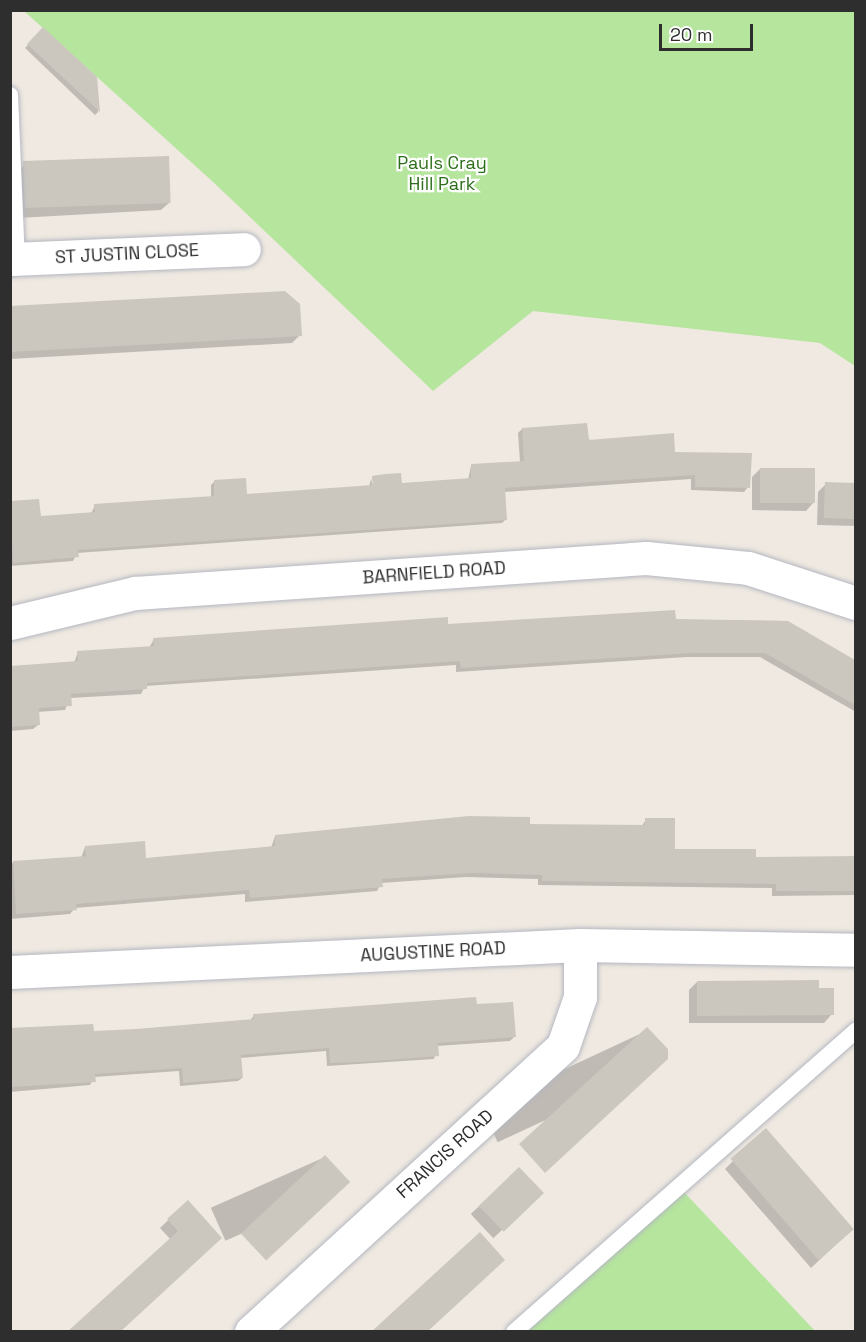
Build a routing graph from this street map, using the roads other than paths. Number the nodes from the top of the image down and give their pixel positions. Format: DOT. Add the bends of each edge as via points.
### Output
graph roads {
  1 [pos="10,95"];
  2 [pos="244,249"];
  3 [pos="14,259"];
  4 [pos="855,603"];
  5 [pos="10,623"];
  6 [pos="580,945"];
  7 [pos="855,950"];
  8 [pos="10,972"];
  9 [pos="855,1030"];
  10 [pos="251,1332"];
  11 [pos="514,1332"];
  1 -- 3 [label="lane"];
  2 -- 3 [label="street, ST JUSTIN CLOSE"];
  4 -- 5 [label="street, BARNFIELD ROAD" via="748,568 646,558 135,593"];
  6 -- 7 [label="street, AUGUSTINE ROAD"];
  6 -- 8 [label="street, AUGUSTINE ROAD"];
  6 -- 10 [label="street, FRANCIS ROAD" via="580,997 564,1046"];
  9 -- 11 [label="lane"];
}
